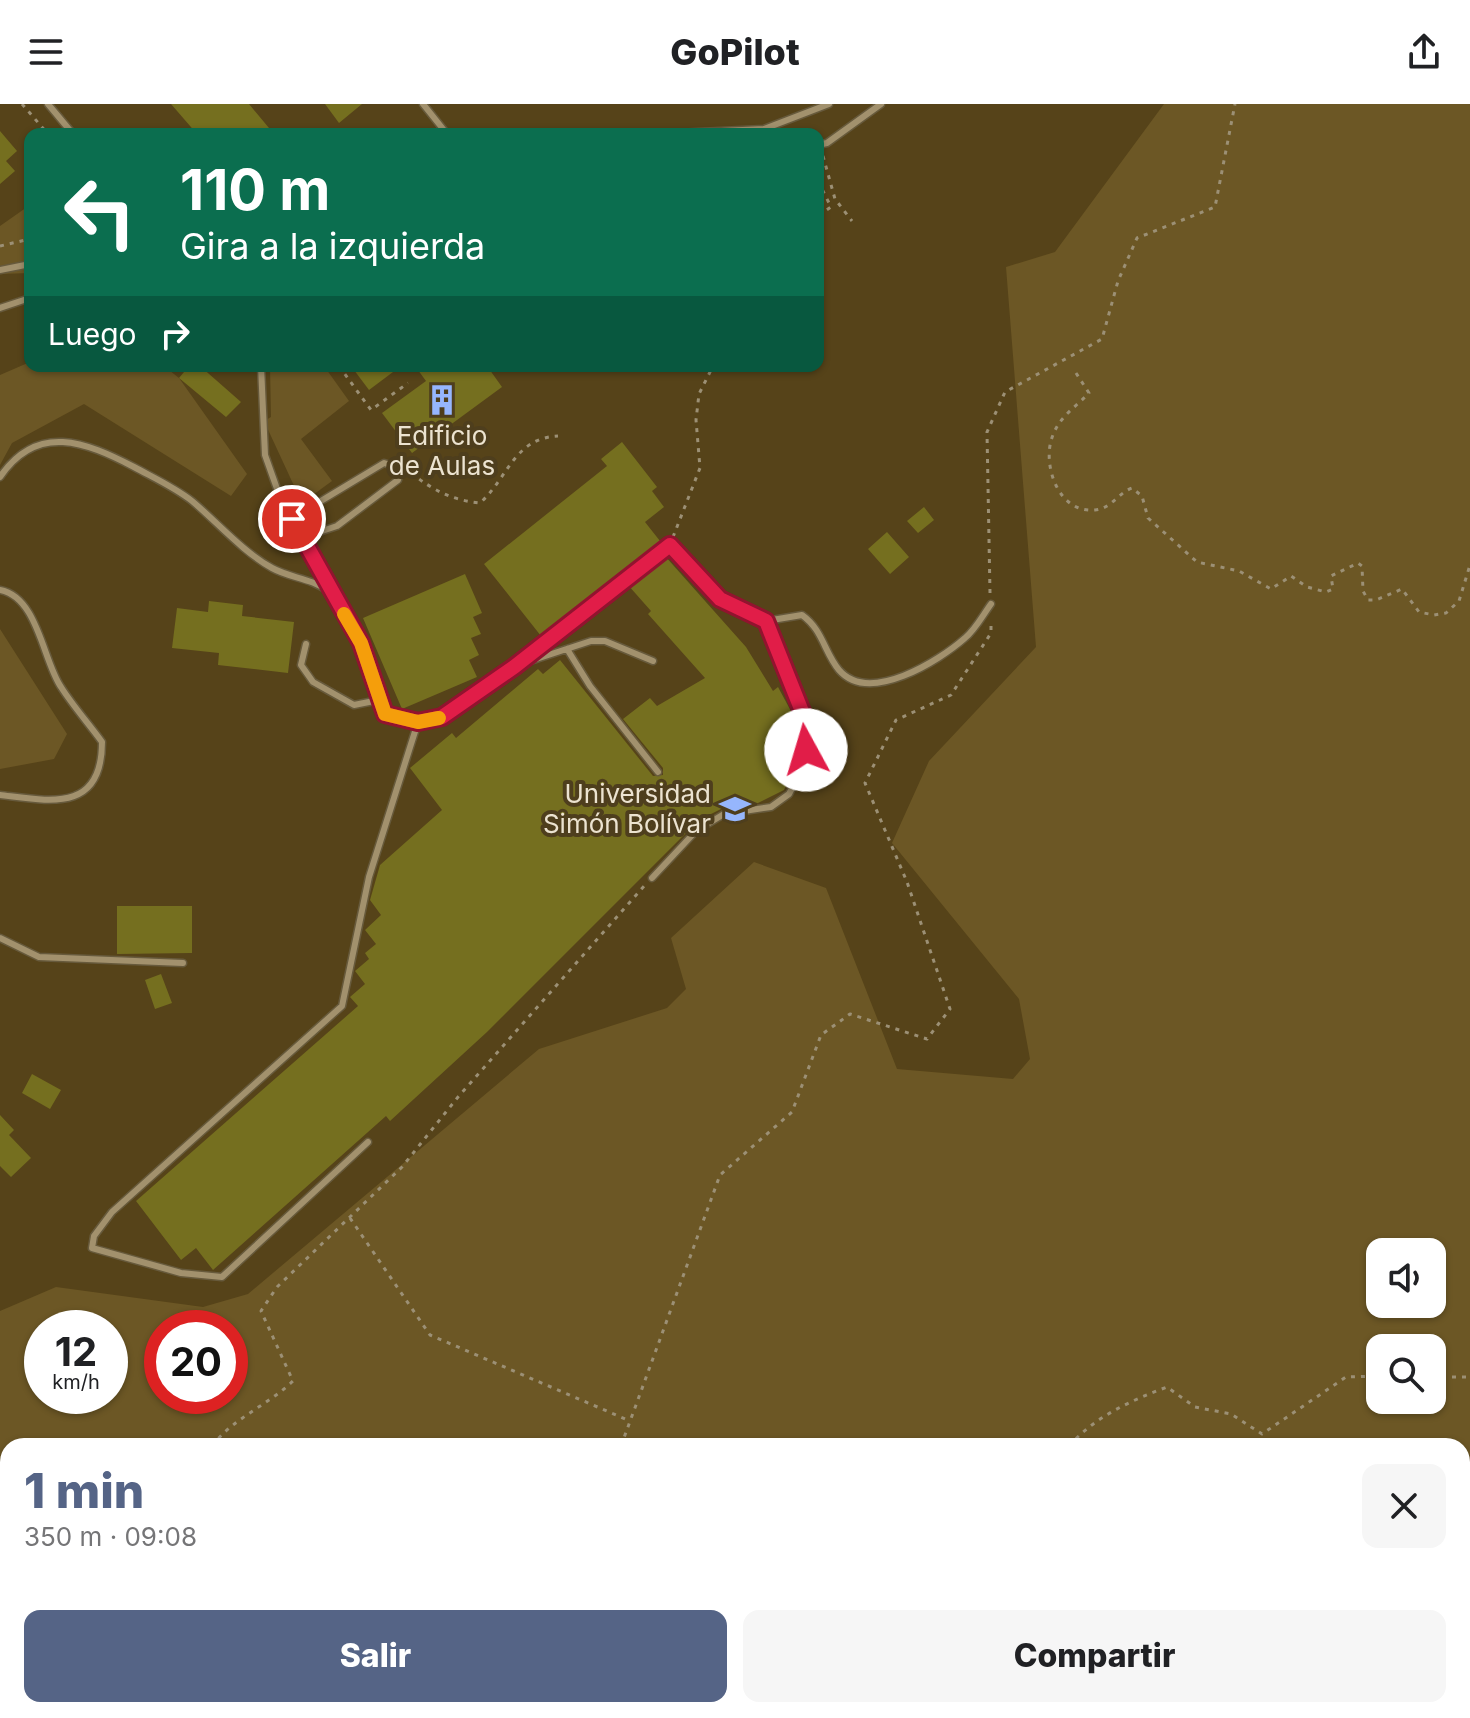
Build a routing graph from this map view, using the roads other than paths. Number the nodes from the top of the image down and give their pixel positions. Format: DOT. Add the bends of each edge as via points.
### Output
graph roads {
  1 [pos="48,104"];
  2 [pos="423,104"];
  3 [pos="829,104"];
  4 [pos="881,104"];
  5 [pos="68,128"];
  6 [pos="442,128"];
  7 [pos="767,128"];
  8 [pos="824,142"];
  9 [pos="24,265"];
  10 [pos="0,270"];
  11 [pos="24,300"];
  12 [pos="0,308"];
  13 [pos="261,372"];
  14 [pos="0,477"];
  15 [pos="292,519"];
  16 [pos="301,525"];
  17 [pos="0,590"];
  18 [pos="331,593"];
  19 [pos="991,604"];
  20 [pos="766,621"];
  21 [pos="306,644"];
  22 [pos="567,649"];
  23 [pos="653,661"];
  24 [pos="514,667"];
  25 [pos="379,700"];
  26 [pos="418,722"];
  27 [pos="658,772"];
  28 [pos="0,795"];
  29 [pos="652,878"];
  30 [pos="0,938"];
  31 [pos="183,963"];
  32 [pos="368,1142"];
  1 -- 5 [label="lane"];
  2 -- 6 [label="lane"];
  3 -- 7 [label="lane"];
  4 -- 8 [label="lane"];
  9 -- 10 [label="lane"];
  11 -- 12 [label="lane"];
  13 -- 15 [label="lane" via="265,455"];
  14 -- 18 [label="lane" via="11,460 31,448 57,440 80,442 172,488 272,568 319,583"];
  15 -- 16 [label="lane"];
  15 -- 18 [label="lane"];
  16 -- 16 [label="lane" via="316,533 337,526 398,480 400,468 384,463 369,470 301,513"];
  17 -- 28 [label="lane" via="39,628 59,685 102,742 102,754 101,768 79,796 61,802"];
  18 -- 25 [label="lane" via="361,643"];
  19 -- 20 [label="lane" via="967,637 886,684 860,682 840,671 815,625 802,615"];
  20 -- 24 [label="lane" via="720,599 670,545"];
  20 -- 29 [label="lane" via="809,729 799,775 781,802 724,814 696,831"];
  21 -- 25 [label="lane" via="301,665 313,682 354,705"];
  22 -- 23 [label="lane" via="605,641"];
  22 -- 24 [label="lane"];
  22 -- 27 [label="lane"];
  24 -- 26 [label="lane" via="442,717"];
  25 -- 26 [label="lane" via="385,714"];
  26 -- 32 [label="lane" via="369,877 342,1006 112,1212 94,1236 92,1248 181,1273 222,1277"];
  30 -- 31 [label="lane" via="39,957"];
}
